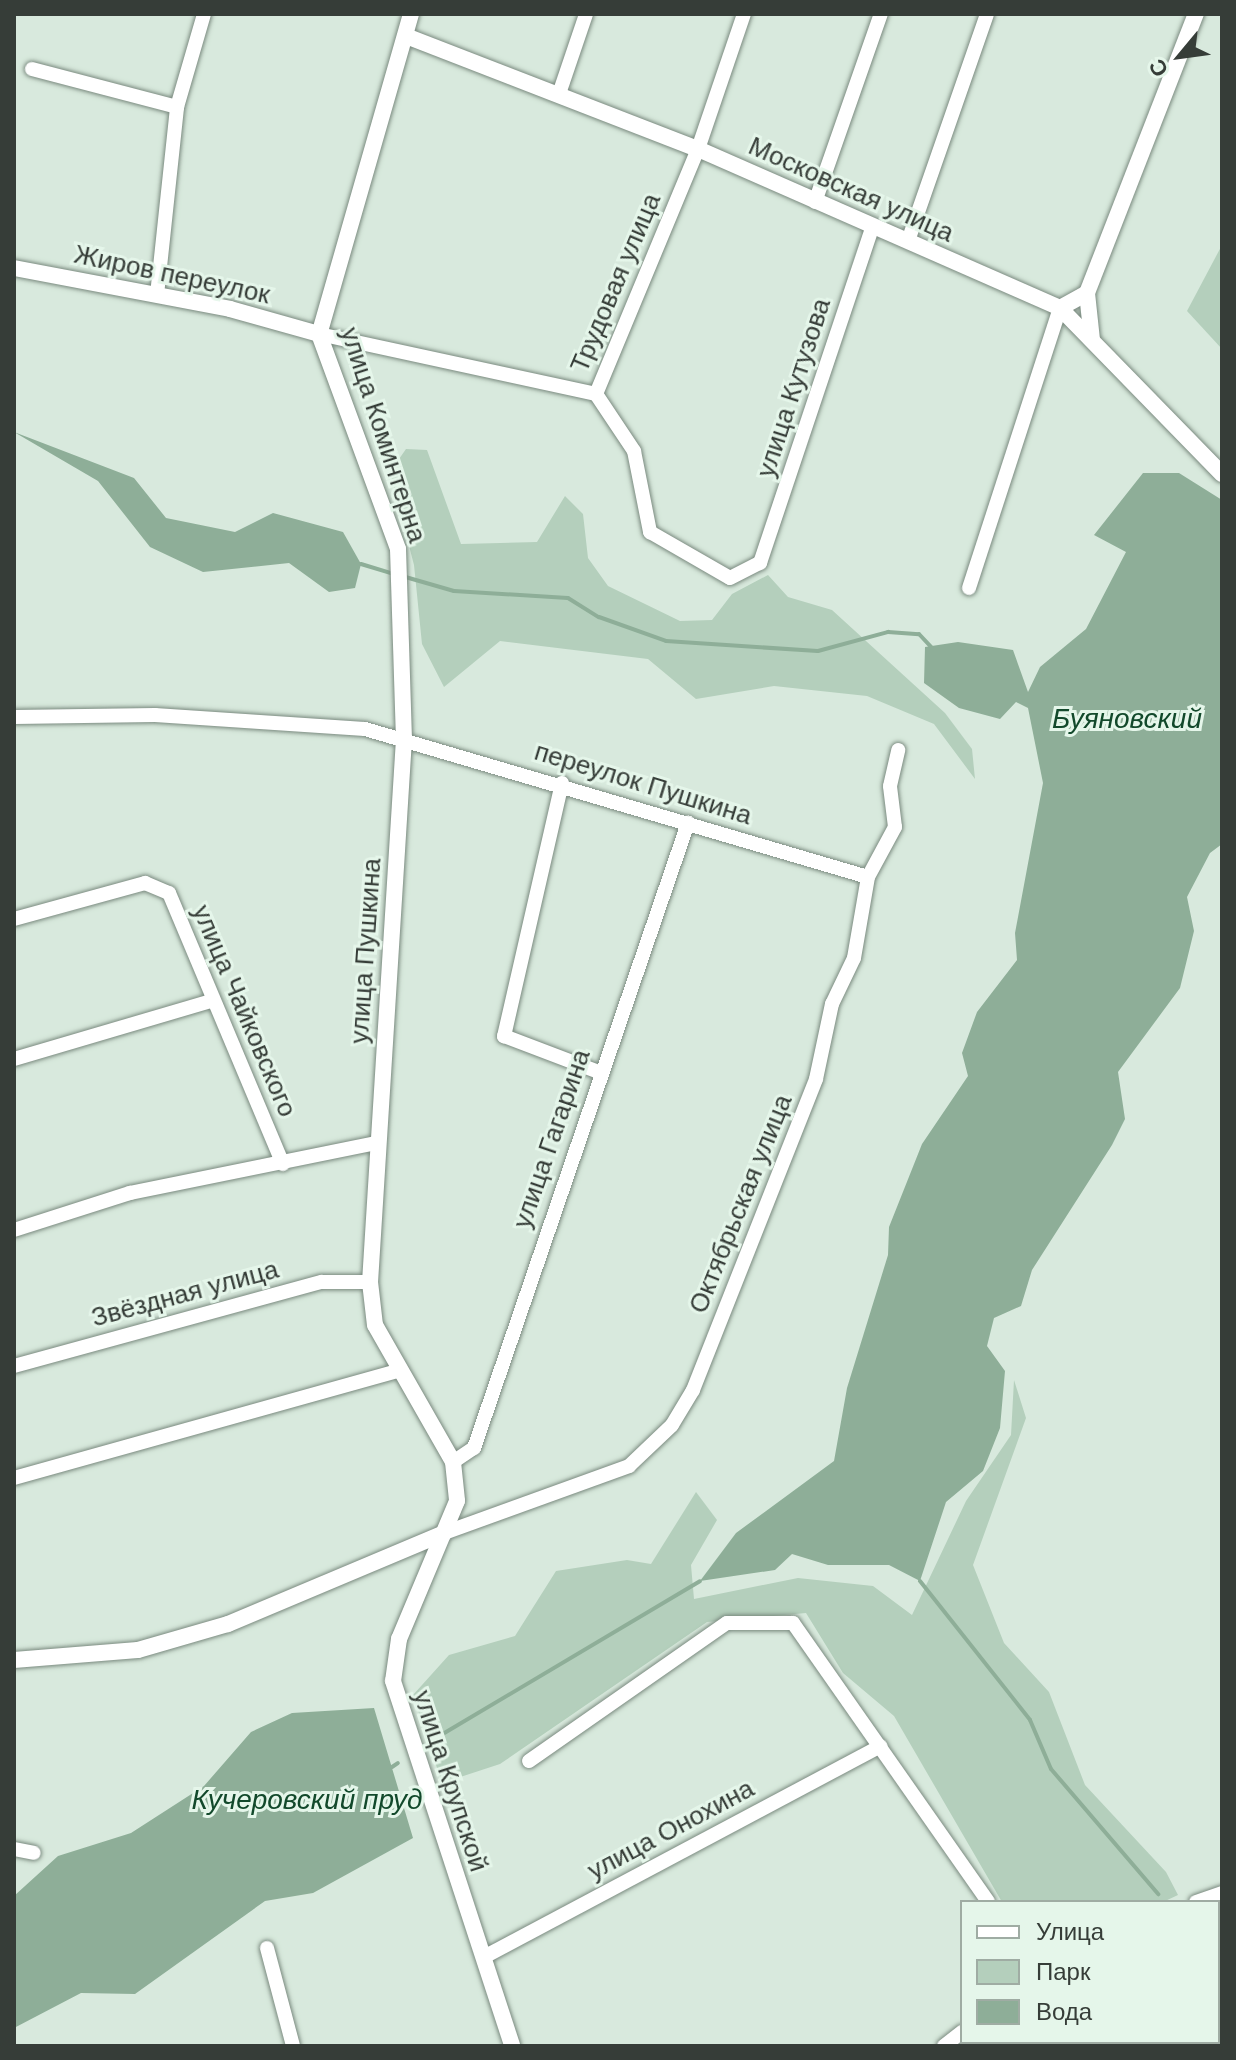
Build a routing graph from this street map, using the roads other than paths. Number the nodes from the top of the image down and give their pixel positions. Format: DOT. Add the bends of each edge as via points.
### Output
graph roads {
  1 [pos="204,14"];
  2 [pos="411,14"];
  3 [pos="586,14"];
  4 [pos="744,14"];
  5 [pos="881,14"];
  6 [pos="987,14"];
  7 [pos="1196,14"];
  8 [pos="406,36"];
  9 [pos="32,69"];
  10 [pos="560,91"];
  11 [pos="177,107"];
  12 [pos="698,149"];
  13 [pos="815,202"];
  14 [pos="872,228"];
  15 [pos="908,241"];
  16 [pos="14,268"];
  17 [pos="1087,293"];
  18 [pos="157,295"];
  19 [pos="1060,308"];
  20 [pos="319,334"];
  21 [pos="1092,340"];
  22 [pos="596,394"];
  23 [pos="1222,474"];
  24 [pos="969,588"];
  25 [pos="14,717"];
  26 [pos="404,739"];
  27 [pos="898,750"];
  28 [pos="562,783"];
  29 [pos="688,823"];
  30 [pos="868,877"];
  31 [pos="14,919"];
  32 [pos="211,1001"];
  33 [pos="14,1059"];
  34 [pos="599,1072"];
  35 [pos="376,1143"];
  36 [pos="283,1164"];
  37 [pos="14,1230"];
  38 [pos="370,1282"];
  39 [pos="14,1366"];
  40 [pos="397,1371"];
  41 [pos="453,1462"];
  42 [pos="14,1478"];
  43 [pos="444,1533"];
  44 [pos="14,1660"];
  45 [pos="880,1746"];
  46 [pos="529,1761"];
  47 [pos="14,1849"];
  48 [pos="34,1853"];
  49 [pos="1222,1893"];
  50 [pos="987,1900"];
  51 [pos="1202,1900"];
  52 [pos="267,1948"];
  53 [pos="484,1957"];
  54 [pos="960,2034"];
  55 [pos="293,2046"];
  56 [pos="512,2046"];
  57 [pos="944,2046"];
  1 -- 11 [label="street"];
  2 -- 8 [label="street, улица Коминтерна"];
  3 -- 10 [label="street"];
  4 -- 12 [label="street, Трудовая улица"];
  5 -- 13 [label="street"];
  6 -- 15 [label="street"];
  7 -- 17 [label="street"];
  8 -- 10 [label="street, Московская улица"];
  8 -- 20 [label="street, улица Коминтерна"];
  9 -- 11 [label="street"];
  10 -- 12 [label="street, Московская улица"];
  11 -- 18 [label="street"];
  12 -- 13 [label="street, Московская улица"];
  12 -- 22 [label="street, Трудовая улица"];
  13 -- 14 [label="street, Московская улица"];
  14 -- 15 [label="street, Московская улица"];
  14 -- 22 [label="street, улица Кутузова" via="760,563 730,578 650,532 634,451"];
  15 -- 19 [label="street, Московская улица"];
  16 -- 18 [label="street, Жиров переулок"];
  17 -- 19 [label="street"];
  17 -- 21 [label="street"];
  18 -- 20 [label="street, Жиров переулок"];
  19 -- 21 [label="street, Московская улица"];
  19 -- 24 [label="street"];
  20 -- 22 [label="street, Трудовая улица"];
  20 -- 26 [label="street, улица Коминтерна" via="398,549"];
  21 -- 23 [label="street, Московская улица"];
  25 -- 26 [label="street" via="155,715 365,729"];
  26 -- 28 [label="street, переулок Пушкина"];
  26 -- 35 [label="street, улица Пушкина"];
  27 -- 30 [label="street, Октябрьская улица" via="890,786 895,827"];
  28 -- 29 [label="street, переулок Пушкина"];
  28 -- 34 [label="street" via="504,1036"];
  29 -- 30 [label="street, переулок Пушкина"];
  29 -- 34 [label="street, улица Гагарина"];
  30 -- 43 [label="street, Октябрьская улица" via="854,958 832,1004 816,1079 693,1390 672,1425 629,1466"];
  31 -- 32 [label="street, улица Чайковского" via="145,883 169,893"];
  32 -- 33 [label="street"];
  32 -- 36 [label="street, улица Чайковского"];
  34 -- 41 [label="street, улица Гагарина" via="474,1448"];
  35 -- 36 [label="street"];
  35 -- 38 [label="street, улица Пушкина"];
  36 -- 37 [label="street" via="130,1193"];
  38 -- 39 [label="street, Звёздная улица" via="322,1282"];
  38 -- 40 [label="street, улица Пушкина" via="375,1325"];
  40 -- 41 [label="street, улица Пушкина"];
  40 -- 42 [label="street"];
  41 -- 43 [label="street, улица Пушкина" via="457,1501"];
  43 -- 44 [label="street" via="228,1624 138,1650"];
  43 -- 53 [label="street, улица Крупской" via="399,1639 393,1681"];
  45 -- 46 [label="street" via="793,1623 759,1619 727,1623"];
  45 -- 50 [label="street"];
  45 -- 53 [label="street, улица Онохина"];
  47 -- 48 [label="street"];
  49 -- 51 [label="street"];
  52 -- 55 [label="street"];
  53 -- 56 [label="street, улица Крупской"];
  54 -- 57 [label="street"];
}
